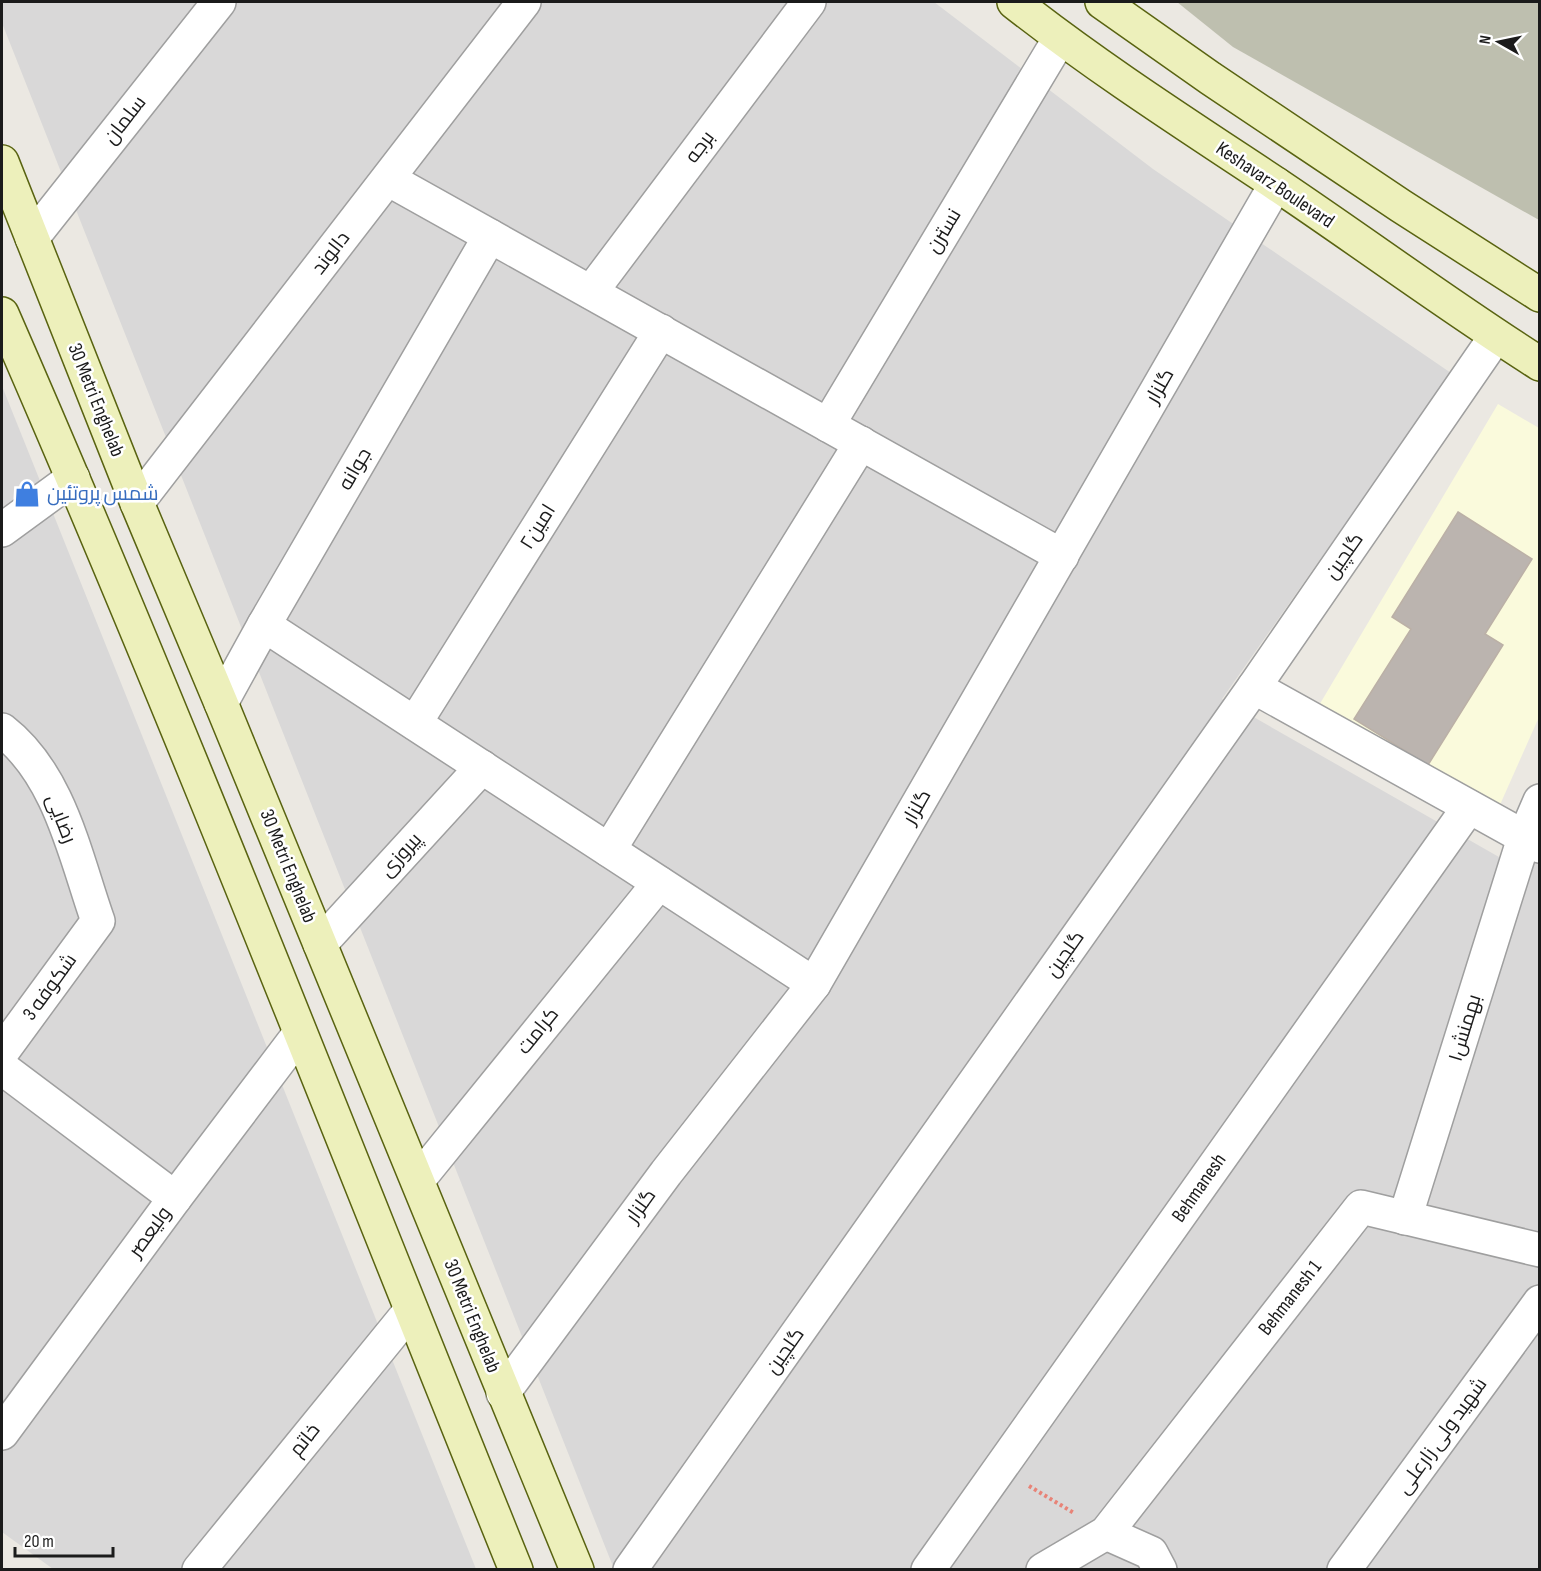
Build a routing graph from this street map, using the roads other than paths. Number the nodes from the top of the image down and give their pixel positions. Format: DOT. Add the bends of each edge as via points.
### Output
graph roads {
  1 [pos="219,2"];
  2 [pos="524,2"];
  3 [pos="809,2"];
  4 [pos="1014,2"];
  5 [pos="1102,2"];
  6 [pos="1060,38"];
  7 [pos="2,162"];
  8 [pos="388,178"];
  9 [pos="1276,184"];
  10 [pos="490,236"];
  11 [pos="32,238"];
  12 [pos="591,292"];
  13 [pos="1539,295"];
  14 [pos="2,314"];
  15 [pos="661,331"];
  16 [pos="1496,336"];
  17 [pos="1539,364"];
  18 [pos="828,425"];
  19 [pos="861,443"];
  20 [pos="73,478"];
  21 [pos="137,503"];
  22 [pos="2,530"];
  23 [pos="1062,556"];
  24 [pos="264,625"];
  25 [pos="1254,687"];
  26 [pos="221,703"];
  27 [pos="416,723"];
  28 [pos="2,730"];
  29 [pos="482,767"];
  30 [pos="1539,801"];
  31 [pos="1469,807"];
  32 [pos="1532,842"];
  33 [pos="609,850"];
  34 [pos="659,883"];
  35 [pos="98,921"];
  36 [pos="320,944"];
  37 [pos="814,984"];
  38 [pos="300,1033"];
  39 [pos="2,1052"];
  40 [pos="2,1068"];
  41 [pos="418,1180"];
  42 [pos="175,1198"];
  43 [pos="1405,1218"];
  44 [pos="1539,1250"];
  45 [pos="1539,1302"];
  46 [pos="411,1310"];
  47 [pos="503,1393"];
  48 [pos="2,1433"];
  49 [pos="1106,1533"];
  50 [pos="200,1569"];
  51 [pos="516,1569"];
  52 [pos="577,1569"];
  53 [pos="630,1569"];
  54 [pos="928,1569"];
  55 [pos="1043,1569"];
  56 [pos="1160,1569"];
  57 [pos="1344,1569"];
  1 -- 11 [label="street, سلمان"];
  2 -- 8 [label="street, دالوند"];
  3 -- 12 [label="street, برجه"];
  4 -- 6 [label="main road, Keshavarz Boulevard"];
  5 -- 13 [label="main road" via="1401,207"];
  6 -- 9 [label="main road, Keshavarz Boulevard"];
  6 -- 18 [label="street, نسترن"];
  7 -- 11 [label="main road, 30 Metri Enghelab"];
  8 -- 10 [label="street"];
  8 -- 21 [label="street, دالوند"];
  9 -- 16 [label="main road, Keshavarz Boulevard"];
  9 -- 23 [label="street, گلزار"];
  10 -- 12 [label="street"];
  10 -- 24 [label="street, جوانه"];
  11 -- 21 [label="main road, 30 Metri Enghelab"];
  12 -- 15 [label="street"];
  14 -- 20 [label="main road"];
  15 -- 18 [label="street"];
  15 -- 27 [label="street, امین۲"];
  16 -- 17 [label="main road, Keshavarz Boulevard"];
  16 -- 25 [label="street, گلچین"];
  18 -- 19 [label="street"];
  19 -- 23 [label="street"];
  19 -- 33 [label="street"];
  20 -- 22 [label="street"];
  20 -- 38 [label="main road"];
  21 -- 26 [label="main road, 30 Metri Enghelab"];
  23 -- 37 [label="street, گلزار"];
  24 -- 26 [label="street, جوانه"];
  24 -- 27 [label="street"];
  25 -- 31 [label="street"];
  25 -- 53 [label="street, گلچین"];
  26 -- 36 [label="main road, 30 Metri Enghelab"];
  27 -- 29 [label="street"];
  28 -- 35 [label="street, رضایی" via="36,764 56,800"];
  29 -- 33 [label="street"];
  29 -- 36 [label="street, پیروزی"];
  30 -- 32 [label="street, بهمنش۱"];
  31 -- 32 [label="street"];
  31 -- 54 [label="street, Behmanesh"];
  32 -- 43 [label="street, بهمنش۱"];
  33 -- 34 [label="street"];
  34 -- 37 [label="street"];
  34 -- 41 [label="street, کرامت"];
  35 -- 39 [label="street, شکوفه 3"];
  36 -- 41 [label="main road, 30 Metri Enghelab"];
  37 -- 47 [label="street, گلزار" via="666,1173"];
  38 -- 42 [label="street, ولیعصر"];
  38 -- 46 [label="main road"];
  40 -- 42 [label="street"];
  41 -- 47 [label="main road, 30 Metri Enghelab"];
  42 -- 48 [label="street, ولیعصر"];
  43 -- 44 [label="street, Behmanesh 1"];
  43 -- 49 [label="street, Behmanesh 1" via="1361,1207"];
  45 -- 57 [label="street, شهید ولی زارعلی"];
  46 -- 50 [label="street, خاتم"];
  46 -- 51 [label="main road"];
  47 -- 52 [label="main road, 30 Metri Enghelab"];
  49 -- 55 [label="street"];
  49 -- 56 [label="street" via="1151,1553"];
}
